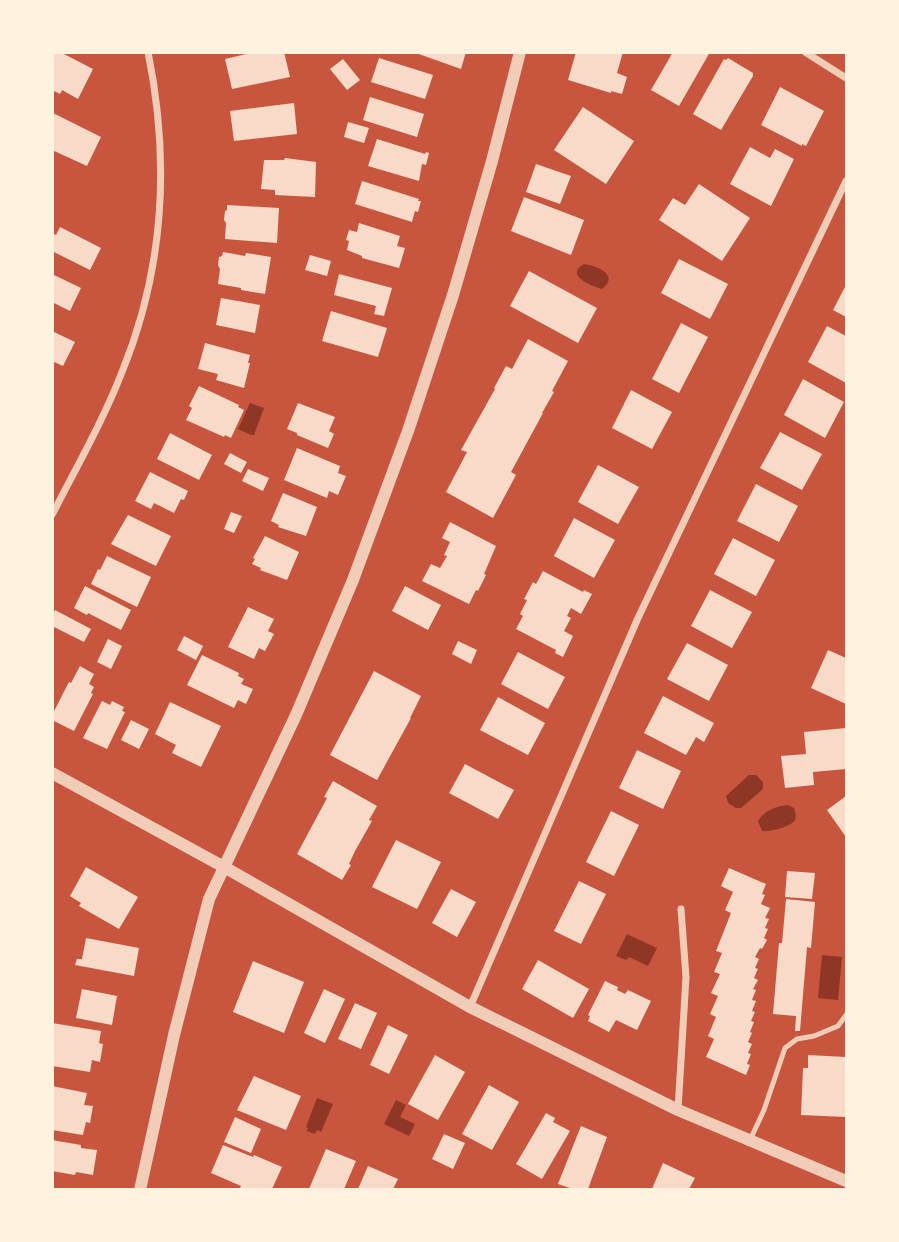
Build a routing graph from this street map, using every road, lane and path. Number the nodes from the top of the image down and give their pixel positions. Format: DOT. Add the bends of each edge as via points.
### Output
graph roads {
  1 [pos="148,52"];
  2 [pos="520,52"];
  3 [pos="805,52"];
  4 [pos="846,78"];
  5 [pos="846,181"];
  6 [pos="52,515"];
  7 [pos="52,773"];
  8 [pos="223,867"];
  9 [pos="681,909"];
  10 [pos="470,1007"];
  11 [pos="846,1015"];
  12 [pos="678,1110"];
  13 [pos="750,1140"];
  14 [pos="846,1181"];
  15 [pos="140,1189"];
  1 -- 6 [label="street" via="161,150 160,212 152,270 123,369"];
  2 -- 8 [label="street" via="457,282 408,430 353,580 296,715"];
  3 -- 4 [label="street"];
  5 -- 10 [label="street" via="638,618"];
  7 -- 8 [label="street"];
  8 -- 10 [label="street"];
  8 -- 15 [label="street" via="191,965"];
  9 -- 12 [label="street" via="686,977"];
  10 -- 12 [label="street"];
  11 -- 13 [label="lane" via="838,1026 797,1039 785,1048"];
  12 -- 13 [label="street"];
  13 -- 14 [label="street"];
}
